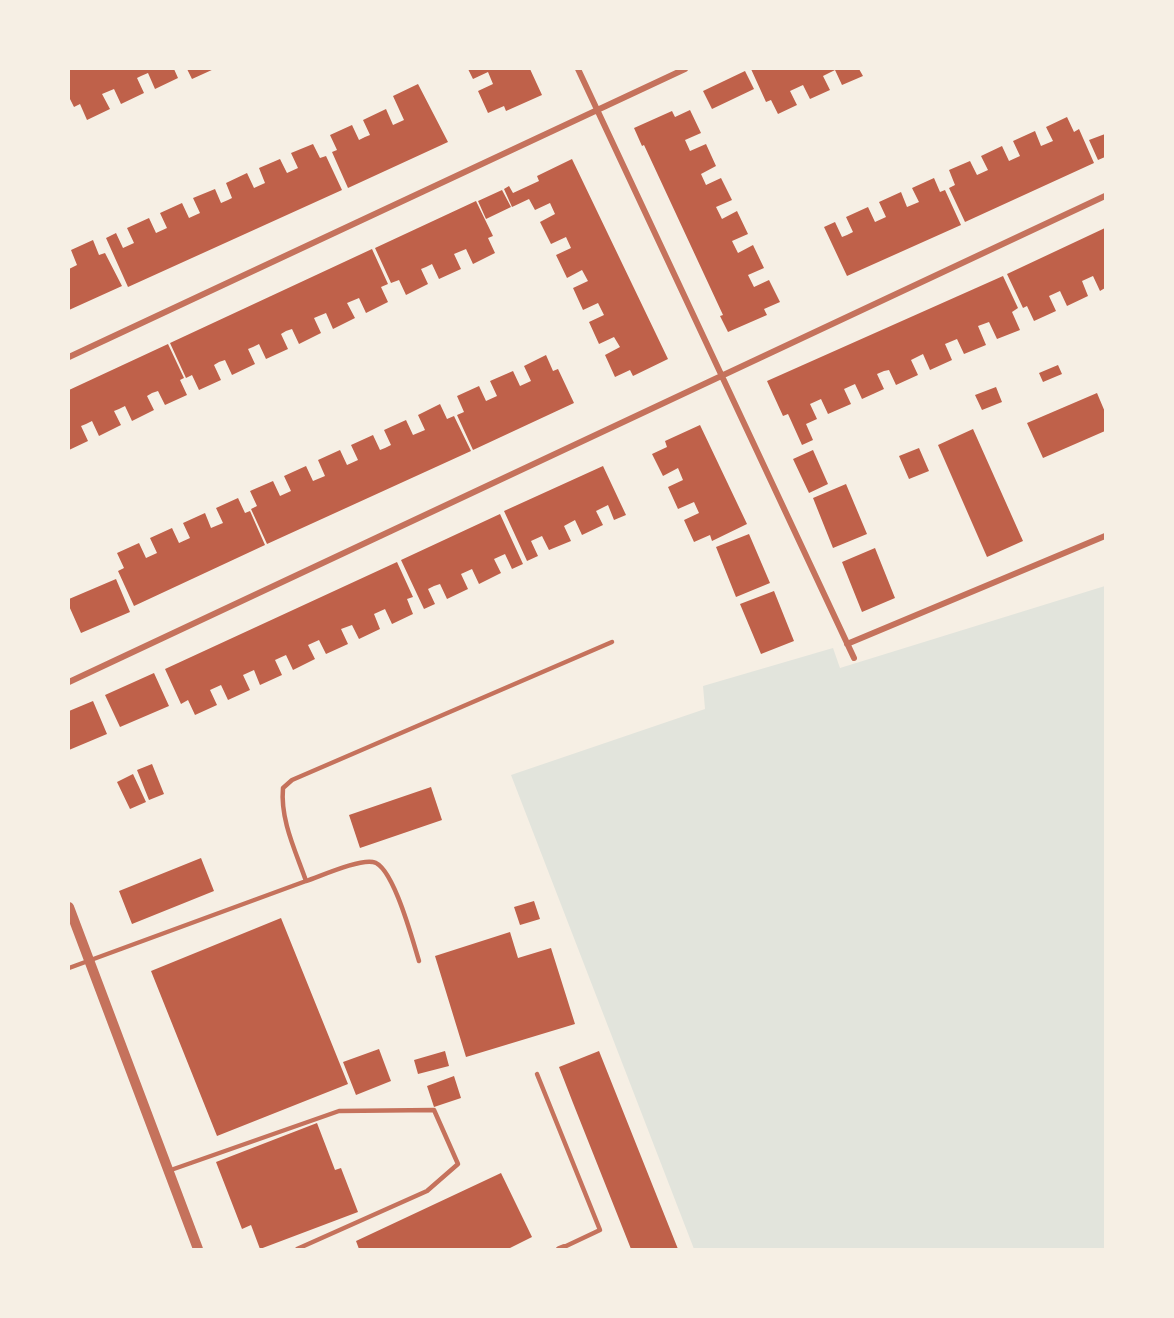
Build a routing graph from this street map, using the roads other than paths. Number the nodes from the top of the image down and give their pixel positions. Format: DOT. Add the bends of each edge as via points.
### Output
graph roads {
  1 [pos="578,69"];
  2 [pos="685,69"];
  3 [pos="597,109"];
  4 [pos="1105,196"];
  5 [pos="69,357"];
  6 [pos="722,378"];
  7 [pos="1105,536"];
  8 [pos="612,642"];
  9 [pos="848,644"];
  10 [pos="854,658"];
  11 [pos="69,682"];
  12 [pos="306,881"];
  13 [pos="69,907"];
  14 [pos="419,961"];
  15 [pos="89,962"];
  16 [pos="69,968"];
  17 [pos="537,1074"];
  18 [pos="168,1171"];
  19 [pos="561,1248"];
  20 [pos="198,1249"];
  21 [pos="297,1249"];
  1 -- 3 [label="street"];
  2 -- 3 [label="street"];
  3 -- 5 [label="street"];
  3 -- 6 [label="street"];
  4 -- 6 [label="street"];
  6 -- 9 [label="street"];
  6 -- 11 [label="street"];
  7 -- 9 [label="street"];
  8 -- 12 [label="lane" via="292,780 283,788 282,801 286,826"];
  9 -- 10 [label="street"];
  12 -- 14 [label="lane" via="367,862 382,866 390,878"];
  12 -- 15 [label="lane"];
  13 -- 15 [label="street"];
  15 -- 16 [label="lane"];
  15 -- 18 [label="street"];
  17 -- 19 [label="lane" via="600,1230"];
  18 -- 20 [label="street"];
  18 -- 21 [label="lane" via="339,1111 434,1110 458,1164 427,1191"];
}
